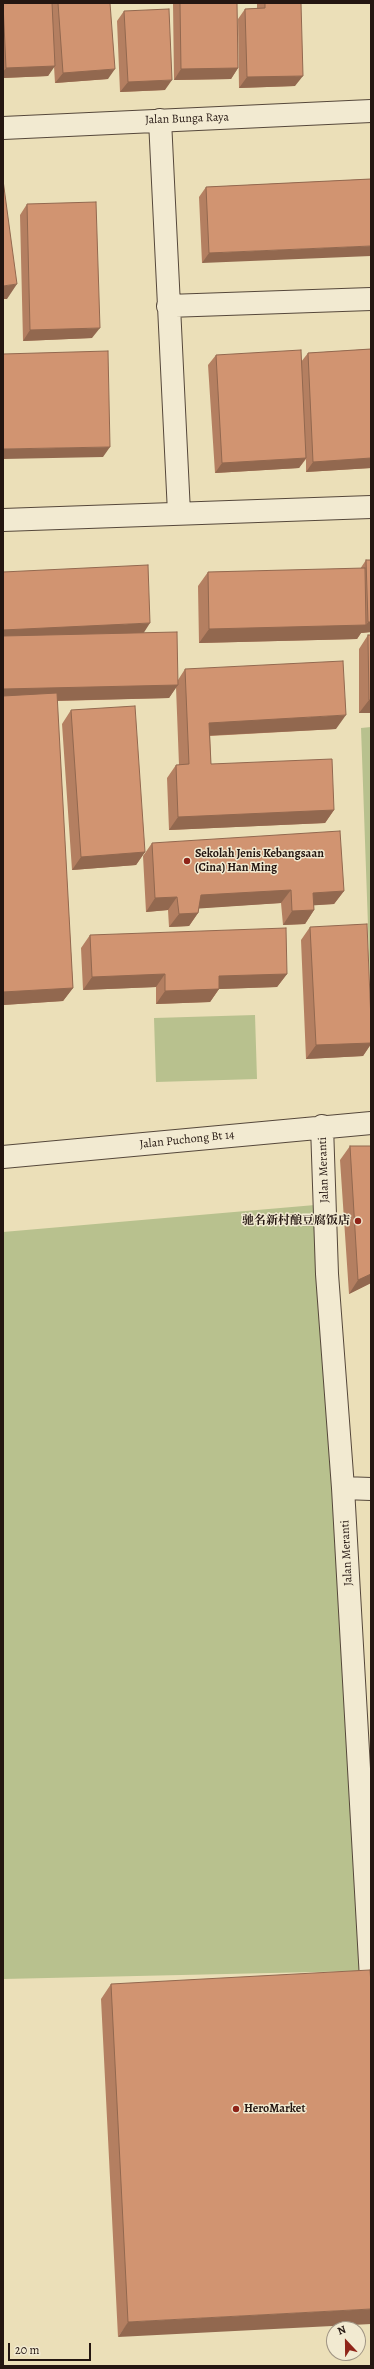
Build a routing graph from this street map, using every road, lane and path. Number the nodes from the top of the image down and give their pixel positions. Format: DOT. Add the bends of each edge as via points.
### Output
graph roads {
  1 [pos="371,110"];
  2 [pos="160,120"];
  3 [pos="3,128"];
  4 [pos="371,299"];
  5 [pos="168,306"];
  6 [pos="371,507"];
  7 [pos="179,513"];
  8 [pos="3,520"];
  9 [pos="371,1123"];
  10 [pos="322,1126"];
  11 [pos="6,1159"];
  12 [pos="343,1488"];
  13 [pos="371,1489"];
  14 [pos="364,1721"];
  15 [pos="370,1929"];
  16 [pos="371,1979"];
  1 -- 2 [label="street, Jalan Bunga Raya"];
  2 -- 3 [label="street, Jalan Bunga Raya"];
  2 -- 5 [label="street"];
  4 -- 5 [label="street"];
  5 -- 7 [label="street"];
  6 -- 7 [label="street"];
  7 -- 8 [label="street"];
  9 -- 10 [label="street, Jalan Puchong Bt 14"];
  10 -- 11 [label="street, Jalan Puchong Bt 14"];
  10 -- 12 [label="street, Jalan Meranti" via="327,1274"];
  12 -- 13 [label="street"];
  12 -- 14 [label="street, Jalan Meranti"];
  14 -- 15 [label="street, Jalan Meranti"];
  15 -- 16 [label="street, Jalan Meranti"];
}
